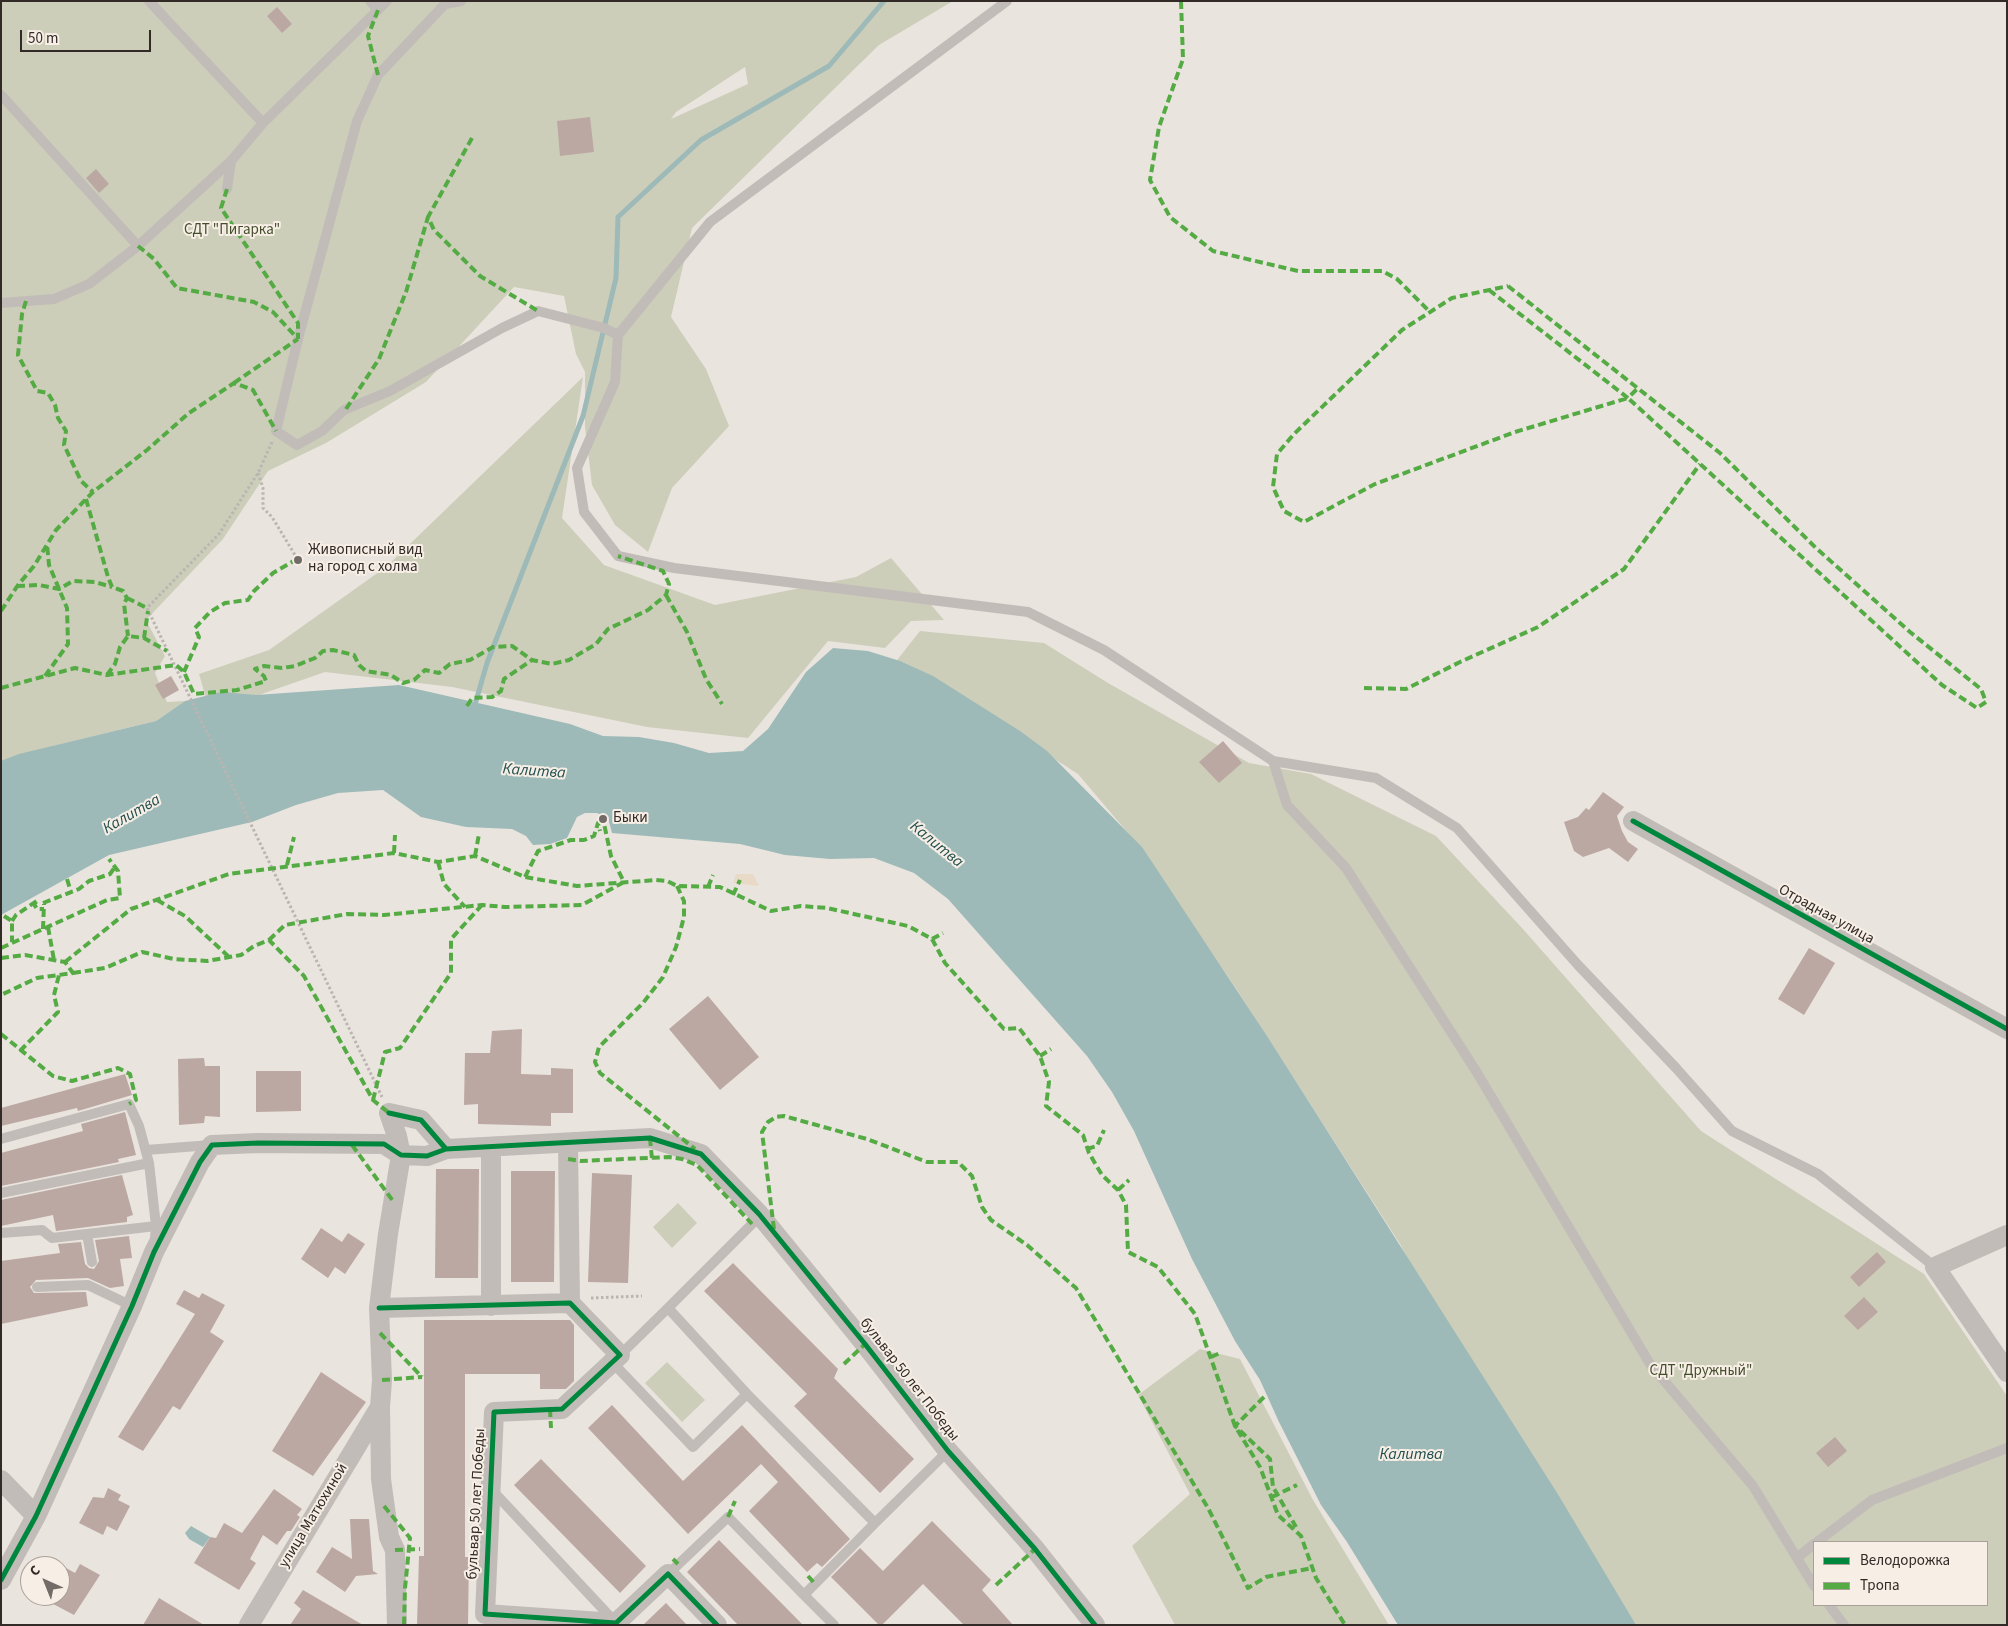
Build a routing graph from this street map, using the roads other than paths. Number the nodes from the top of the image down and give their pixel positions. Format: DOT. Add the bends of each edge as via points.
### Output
graph roads {
  1 [pos="149,1"];
  2 [pos="370,1"];
  3 [pos="387,1"];
  4 [pos="461,1"];
  5 [pos="1007,1"];
  6 [pos="378,10"];
  7 [pos="1,95"];
  8 [pos="263,123"];
  9 [pos="231,161"];
  10 [pos="227,189"];
  11 [pos="138,246"];
  12 [pos="1,303"];
  13 [pos="618,335"];
  14 [pos="1273,761"];
  15 [pos="1633,821"];
  16 [pos="2007,1029"];
  17 [pos="1,1139"];
  18 [pos="568,1144"];
  19 [pos="212,1145"];
  20 [pos="492,1148"];
  21 [pos="146,1150"];
  22 [pos="446,1150"];
  23 [pos="401,1155"];
  24 [pos="149,1163"];
  25 [pos="1,1193"];
  26 [pos="758,1214"];
  27 [pos="156,1226"];
  28 [pos="1,1233"];
  29 [pos="88,1234"];
  30 [pos="2007,1235"];
  31 [pos="154,1252"];
  32 [pos="92,1262"];
  33 [pos="1935,1267"];
  34 [pos="37,1287"];
  35 [pos="570,1301"];
  36 [pos="132,1306"];
  37 [pos="491,1306"];
  38 [pos="380,1308"];
  39 [pos="668,1308"];
  40 [pos="616,1358"];
  41 [pos="2007,1372"];
  42 [pos="747,1394"];
  43 [pos="380,1407"];
  44 [pos="2007,1448"];
  45 [pos="948,1451"];
  46 [pos="1,1480"];
  47 [pos="490,1488"];
  48 [pos="36,1516"];
  49 [pos="875,1523"];
  50 [pos="1819,1541"];
  51 [pos="1813,1545"];
  52 [pos="1798,1557"];
  53 [pos="668,1574"];
  54 [pos="1,1580"];
  55 [pos="1813,1584"];
  56 [pos="804,1595"];
  57 [pos="1830,1606"];
  58 [pos="616,1624"];
  59 [pos="249,1625"];
  60 [pos="397,1625"];
  61 [pos="717,1625"];
  62 [pos="834,1625"];
  63 [pos="1094,1625"];
  64 [pos="1844,1625"];
  1 -- 8 [label="lane"];
  2 -- 6 [label="lane"];
  3 -- 6 [label="lane"];
  4 -- 13 [label="lane" via="445,4 378,75 357,121 276,432 297,445 322,432 344,410 390,391 538,311 604,328"];
  5 -- 13 [label="lane" via="710,222"];
  6 -- 8 [label="lane"];
  7 -- 11 [label="lane"];
  8 -- 9 [label="lane"];
  9 -- 10 [label="lane"];
  9 -- 11 [label="lane"];
  11 -- 12 [label="lane" via="89,284 54,300"];
  13 -- 14 [label="lane" via="615,382 577,468 584,512 618,556 674,568 1028,612 1104,650"];
  14 -- 33 [label="lane" via="1376,778 1457,828 1732,1131 1818,1174"];
  14 -- 52 [label="lane" via="1287,805 1346,868 1476,1071 1650,1364 1753,1486"];
  15 -- 16 [label="street, Отрадная улица"];
  17 -- 21 [label="lane" via="129,1104"];
  18 -- 20 [label="street"];
  18 -- 26 [label="street, бульвар 50 лет Победы" via="650,1138 701,1154"];
  18 -- 35 [label="street"];
  19 -- 21 [label="lane"];
  19 -- 23 [label="street" via="384,1144"];
  19 -- 31 [label="street"];
  20 -- 22 [label="street"];
  20 -- 37 [label="street"];
  21 -- 24 [label="lane"];
  22 -- 23 [label="street" via="427,1156"];
  22 -- 23 [label="street" via="421,1120 388,1114"];
  23 -- 38 [label="street"];
  24 -- 25 [label="lane"];
  24 -- 27 [label="lane"];
  26 -- 39 [label="lane" via="752,1224"];
  26 -- 45 [label="street, бульвар 50 лет Победы"];
  27 -- 29 [label="lane"];
  27 -- 31 [label="lane"];
  28 -- 29 [label="lane" via="42,1230 52,1238"];
  29 -- 32 [label="lane"];
  30 -- 33 [label="street"];
  31 -- 36 [label="street"];
  33 -- 41 [label="street"];
  34 -- 36 [label="lane" via="88,1285"];
  35 -- 37 [label="street"];
  35 -- 40 [label="street"];
  36 -- 48 [label="street"];
  37 -- 38 [label="street"];
  38 -- 43 [label="street"];
  39 -- 40 [label="lane"];
  39 -- 42 [label="lane"];
  40 -- 42 [label="lane" via="693,1447"];
  40 -- 47 [label="street, бульвар 50 лет Победы" via="562,1409 494,1412"];
  42 -- 49 [label="lane"];
  43 -- 59 [label="street, улица Матюхиной"];
  43 -- 60 [label="street" via="384,1506 388,1536 395,1550"];
  44 -- 50 [label="lane" via="1872,1500"];
  45 -- 49 [label="lane"];
  45 -- 63 [label="street, бульвар 50 лет Победы" via="1035,1549"];
  46 -- 48 [label="street"];
  47 -- 58 [label="lane"];
  47 -- 58 [label="street, бульвар 50 лет Победы" via="485,1614"];
  48 -- 54 [label="street"];
  49 -- 56 [label="lane"];
  51 -- 52 [label="lane"];
  52 -- 55 [label="lane"];
  53 -- 56 [label="lane" via="728,1517"];
  53 -- 58 [label="street"];
  53 -- 61 [label="street"];
  56 -- 62 [label="lane"];
  57 -- 64 [label="lane"];
}
